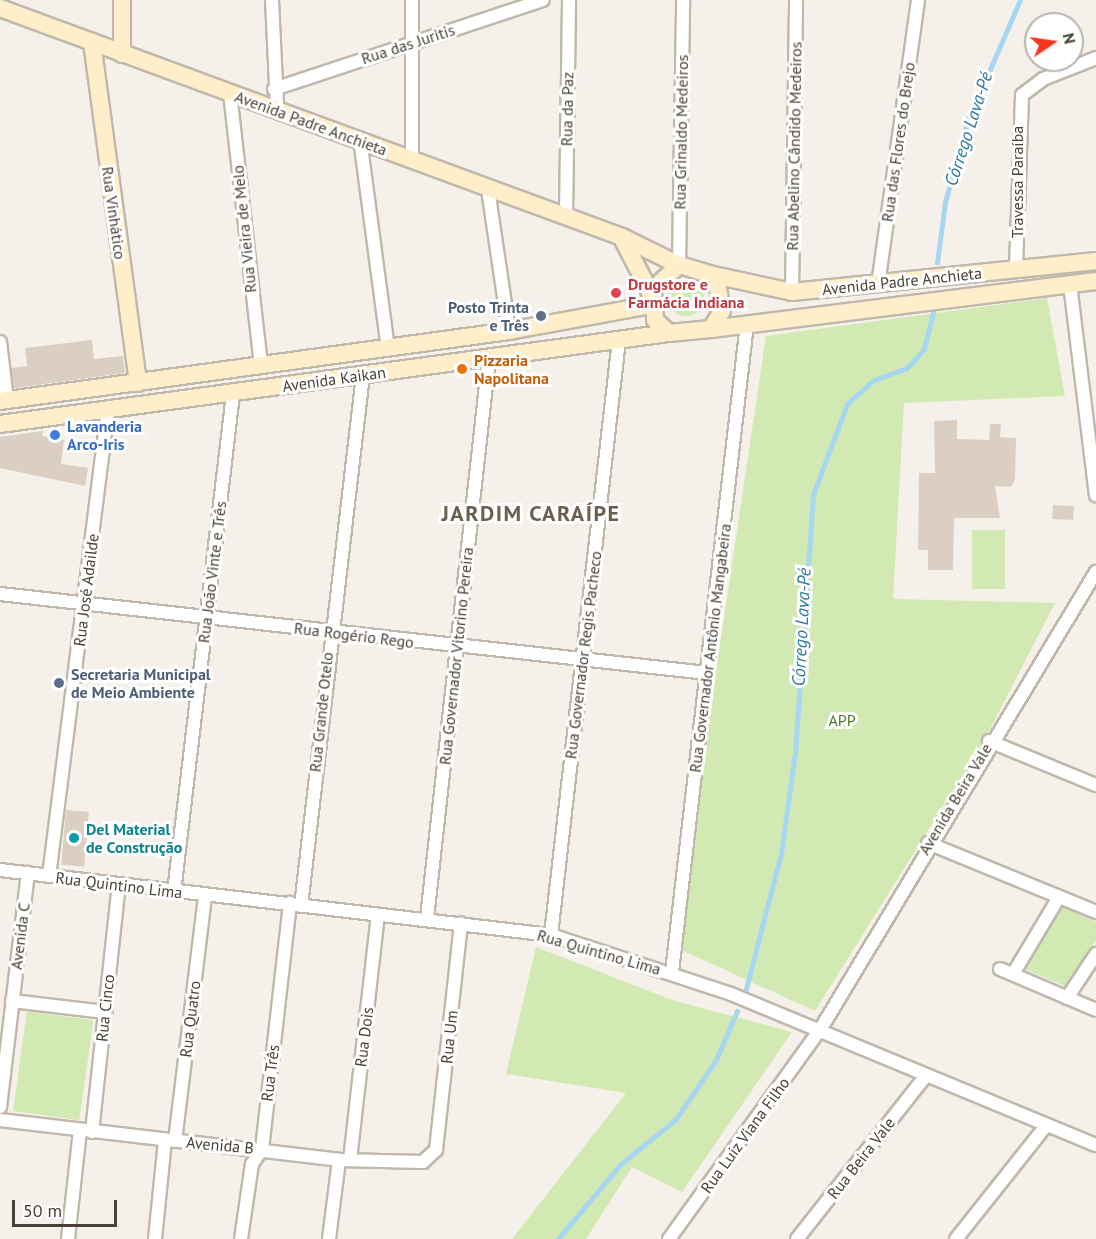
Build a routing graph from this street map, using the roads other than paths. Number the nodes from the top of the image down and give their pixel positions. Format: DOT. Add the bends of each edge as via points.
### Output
graph roads {
  1 [pos="122,0"];
  2 [pos="272,0"];
  3 [pos="412,0"];
  4 [pos="543,0"];
  5 [pos="569,0"];
  6 [pos="683,0"];
  7 [pos="796,0"];
  8 [pos="918,0"];
  9 [pos="0,8"];
  10 [pos="92,42"];
  11 [pos="411,43"];
  12 [pos="122,54"];
  13 [pos="1096,58"];
  14 [pos="274,89"];
  15 [pos="230,93"];
  16 [pos="277,108"];
  17 [pos="360,139"];
  18 [pos="412,160"];
  19 [pos="488,189"];
  20 [pos="566,217"];
  21 [pos="622,237"];
  22 [pos="1096,261"];
  23 [pos="679,265"];
  24 [pos="1016,268"];
  25 [pos="709,274"];
  26 [pos="1096,280"];
  27 [pos="1070,284"];
  28 [pos="878,285"];
  29 [pos="792,292"];
  30 [pos="652,301"];
  31 [pos="747,324"];
  32 [pos="711,329"];
  33 [pos="509,331"];
  34 [pos="669,333"];
  35 [pos="619,340"];
  36 [pos="0,342"];
  37 [pos="388,349"];
  38 [pos="489,358"];
  39 [pos="261,365"];
  40 [pos="363,375"];
  41 [pos="138,383"];
  42 [pos="233,394"];
  43 [pos="4,400"];
  44 [pos="141,406"];
  45 [pos="108,411"];
  46 [pos="0,424"];
  47 [pos="1096,490"];
  48 [pos="1096,572"];
  49 [pos="0,594"];
  50 [pos="84,603"];
  51 [pos="207,617"];
  52 [pos="330,632"];
  53 [pos="457,646"];
  54 [pos="582,660"];
  55 [pos="707,673"];
  56 [pos="989,741"];
  57 [pos="1094,781"];
  58 [pos="928,843"];
  59 [pos="0,870"];
  60 [pos="28,873"];
  61 [pos="49,876"];
  62 [pos="119,885"];
  63 [pos="174,892"];
  64 [pos="205,896"];
  65 [pos="1059,897"];
  66 [pos="295,905"];
  67 [pos="1096,912"];
  68 [pos="378,915"];
  69 [pos="427,918"];
  70 [pos="461,923"];
  71 [pos="551,935"];
  72 [pos="1096,954"];
  73 [pos="1000,969"];
  74 [pos="672,972"];
  75 [pos="1013,974"];
  76 [pos="1067,998"];
  77 [pos="12,1001"];
  78 [pos="1096,1010"];
  79 [pos="105,1012"];
  80 [pos="820,1030"];
  81 [pos="925,1077"];
  82 [pos="0,1107"];
  83 [pos="0,1120"];
  84 [pos="1046,1126"];
  85 [pos="86,1131"];
  86 [pos="170,1141"];
  87 [pos="1096,1145"];
  88 [pos="261,1149"];
  89 [pos="436,1150"];
  90 [pos="344,1160"];
  91 [pos="68,1239"];
  92 [pos="154,1239"];
  93 [pos="242,1239"];
  94 [pos="329,1239"];
  95 [pos="669,1239"];
  96 [pos="798,1239"];
  97 [pos="956,1239"];
  1 -- 12 [label="street"];
  2 -- 14 [label="street"];
  3 -- 11 [label="street"];
  4 -- 11 [label="street, Rua das Juritis"];
  5 -- 20 [label="street, Rua da Paz"];
  6 -- 23 [label="street, Rua Grinaldo Medeiros"];
  7 -- 29 [label="street, Rua Abelino Cândido Medeiros"];
  8 -- 28 [label="street, Rua das Flores do Brejo"];
  9 -- 10 [label="street, Avenida Padre Anchieta"];
  10 -- 12 [label="street, Avenida Padre Anchieta"];
  10 -- 41 [label="street, Rua Vinhático"];
  11 -- 14 [label="street, Rua das Juritis"];
  11 -- 18 [label="street"];
  12 -- 15 [label="street, Avenida Padre Anchieta"];
  13 -- 24 [label="street, Travessa Paraíba" via="1043,79 1022,95"];
  14 -- 16 [label="street"];
  15 -- 16 [label="street, Avenida Padre Anchieta"];
  15 -- 39 [label="street, Rua Vieira de Melo"];
  16 -- 17 [label="street, Avenida Padre Anchieta"];
  17 -- 18 [label="street, Avenida Padre Anchieta"];
  17 -- 37 [label="street"];
  18 -- 19 [label="street, Avenida Padre Anchieta"];
  19 -- 20 [label="street, Avenida Padre Anchieta"];
  19 -- 33 [label="street"];
  20 -- 21 [label="street, Avenida Padre Anchieta"];
  21 -- 23 [label="street, Avenida Padre Anchieta"];
  21 -- 30 [label="street"];
  22 -- 24 [label="street, Avenida Padre Anchieta"];
  23 -- 25 [label="street, Avenida Padre Anchieta"];
  23 -- 30 [label="street" via="660,279"];
  24 -- 28 [label="street, Avenida Padre Anchieta"];
  25 -- 29 [label="street, Avenida Padre Anchieta"];
  25 -- 32 [label="street" via="723,303"];
  26 -- 27 [label="street, Avenida Padre Anchieta"];
  27 -- 31 [label="street, Avenida Padre Anchieta"];
  27 -- 47 [label="street"];
  28 -- 29 [label="street, Avenida Padre Anchieta"];
  30 -- 33 [label="street, Avenida Kaikan"];
  30 -- 34 [label="street"];
  31 -- 32 [label="street, Avenida Padre Anchieta"];
  31 -- 55 [label="street, Rua Governador Antônio Mangabeira"];
  32 -- 34 [label="street, Avenida Padre Anchieta"];
  33 -- 37 [label="street, Avenida Kaikan"];
  34 -- 35 [label="street, Avenida Kaikan"];
  35 -- 38 [label="street, Avenida Kaikan"];
  35 -- 54 [label="street, Rua Governador Regis Pacheco"];
  36 -- 43 [label="street"];
  37 -- 39 [label="street, Avenida Kaikan"];
  38 -- 40 [label="street, Avenida Kaikan"];
  38 -- 53 [label="street, Rua Governador Vitorino Pereira"];
  39 -- 41 [label="street, Avenida Kaikan"];
  40 -- 42 [label="street, Avenida Kaikan"];
  40 -- 52 [label="street, Rua Grande Otelo"];
  41 -- 43 [label="street, Avenida Kaikan"];
  41 -- 44 [label="street"];
  42 -- 44 [label="street, Avenida Kaikan"];
  42 -- 51 [label="street, Rua João Vinte e Três"];
  44 -- 45 [label="street, Avenida Kaikan"];
  45 -- 46 [label="street, Avenida Kaikan"];
  45 -- 50 [label="street, Rua José Adailde"];
  48 -- 56 [label="street, Avenida Beira Vale"];
  49 -- 50 [label="street, Rua Rogério Rego"];
  50 -- 51 [label="street, Rua Rogério Rego"];
  50 -- 61 [label="street, Rua José Adailde"];
  51 -- 52 [label="street, Rua Rogério Rego"];
  51 -- 63 [label="street, Rua João Vinte e Três"];
  52 -- 53 [label="street, Rua Rogério Rego"];
  52 -- 66 [label="street, Rua Grande Otelo"];
  53 -- 54 [label="street, Rua Rogério Rego"];
  53 -- 69 [label="street, Rua Governador Vitorino Pereira"];
  54 -- 55 [label="street, Rua Rogério Rego"];
  54 -- 71 [label="street, Rua Governador Regis Pacheco"];
  55 -- 74 [label="street, Rua Governador Antônio Mangabeira"];
  56 -- 57 [label="street"];
  56 -- 58 [label="street, Avenida Beira Vale"];
  58 -- 65 [label="street"];
  58 -- 80 [label="street, Avenida Beira Vale"];
  59 -- 60 [label="street, Rua Quintino Lima"];
  60 -- 61 [label="street, Rua Quintino Lima"];
  60 -- 77 [label="street, Avenida C"];
  61 -- 62 [label="street, Rua Quintino Lima"];
  62 -- 63 [label="street, Rua Quintino Lima"];
  62 -- 79 [label="street, Rua Cinco"];
  63 -- 64 [label="street, Rua Quintino Lima"];
  64 -- 66 [label="street, Rua Quintino Lima"];
  64 -- 86 [label="street, Rua Quatro"];
  65 -- 67 [label="street"];
  65 -- 75 [label="street"];
  66 -- 68 [label="street, Rua Quintino Lima"];
  66 -- 88 [label="street, Rua Três"];
  68 -- 69 [label="street, Rua Quintino Lima"];
  68 -- 90 [label="street, Rua Dois"];
  69 -- 70 [label="street, Rua Quintino Lima"];
  70 -- 71 [label="street, Rua Quintino Lima"];
  70 -- 89 [label="street, Rua Um"];
  71 -- 74 [label="street, Rua Quintino Lima"];
  72 -- 76 [label="street"];
  73 -- 75 [label="street"];
  74 -- 80 [label="street, Rua Quintino Lima"];
  75 -- 76 [label="street"];
  76 -- 78 [label="street"];
  77 -- 79 [label="street"];
  77 -- 82 [label="street, Avenida C"];
  79 -- 85 [label="street, Rua Cinco"];
  80 -- 81 [label="street, Rua Quintino Lima"];
  80 -- 95 [label="street, Rua Luiz Viana Filho"];
  81 -- 84 [label="street, Rua Quintino Lima"];
  81 -- 96 [label="street, Rua Beira Vale"];
  83 -- 85 [label="street, Avenida B"];
  84 -- 87 [label="street, Rua Quintino Lima"];
  84 -- 97 [label="street"];
  85 -- 86 [label="street, Avenida B"];
  85 -- 91 [label="street, Rua Cinco"];
  86 -- 88 [label="street, Avenida B"];
  86 -- 92 [label="street, Rua Quatro"];
  88 -- 90 [label="street, Avenida B"];
  88 -- 93 [label="street, Rua Três" via="252,1164"];
  89 -- 90 [label="street, Avenida B" via="423,1162"];
  90 -- 94 [label="street, Rua Dois"];
}
